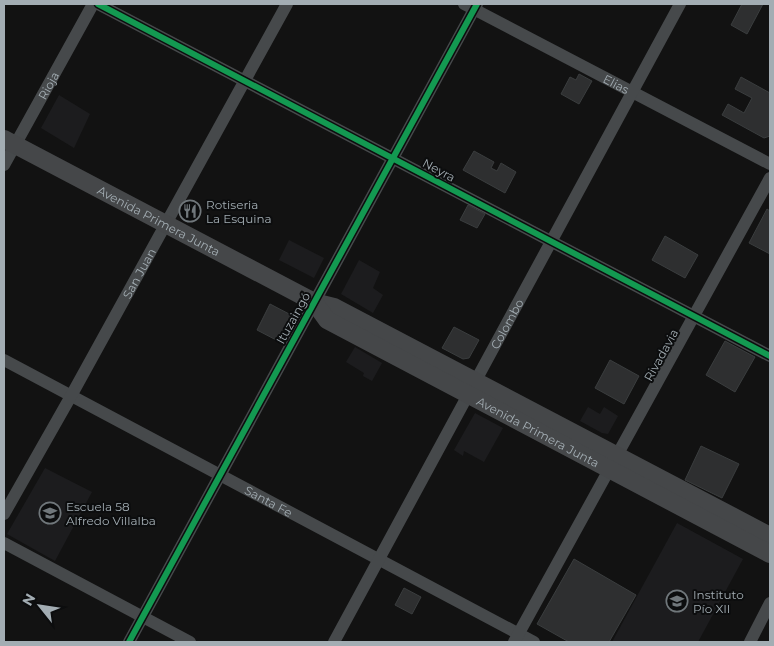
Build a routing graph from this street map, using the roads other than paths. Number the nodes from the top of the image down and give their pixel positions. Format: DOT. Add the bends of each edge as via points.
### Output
graph roads {
  1 [pos="92,4"];
  2 [pos="98,4"];
  3 [pos="287,4"];
  4 [pos="680,4"];
  5 [pos="472,5"];
  6 [pos="245,81"];
  7 [pos="633,92"];
  8 [pos="9,142"];
  9 [pos="393,158"];
  10 [pos="770,164"];
  11 [pos="4,165"];
  12 [pos="770,178"];
  13 [pos="166,224"];
  14 [pos="552,242"];
  15 [pos="314,302"];
  16 [pos="694,316"];
  17 [pos="770,356"];
  18 [pos="4,360"];
  19 [pos="472,388"];
  20 [pos="71,396"];
  21 [pos="614,463"];
  22 [pos="220,474"];
  23 [pos="4,514"];
  24 [pos="770,536"];
  25 [pos="4,544"];
  26 [pos="770,554"];
  27 [pos="379,559"];
  28 [pos="770,603"];
  29 [pos="142,617"];
  30 [pos="516,638"];
  31 [pos="128,642"];
  32 [pos="190,642"];
  33 [pos="334,642"];
  34 [pos="534,642"];
  35 [pos="750,642"];
  1 -- 8 [label="street, Rioja"];
  2 -- 6 [label="street, Neyra"];
  3 -- 6 [label="street, San Juan"];
  4 -- 7 [label="street, Colombo"];
  5 -- 7 [label="street, Elias"];
  5 -- 9 [label="street, Ituzaingó"];
  6 -- 9 [label="street, Neyra"];
  6 -- 13 [label="street, San Juan"];
  7 -- 10 [label="street, Elias"];
  7 -- 14 [label="street, Colombo"];
  8 -- 11 [label="street, Rioja"];
  8 -- 13 [label="main road, Avenida Primera Junta"];
  9 -- 14 [label="street, Neyra"];
  9 -- 15 [label="street, Ituzaingó"];
  12 -- 16 [label="street, Rivadavia"];
  13 -- 15 [label="main road, Avenida Primera Junta"];
  13 -- 20 [label="street, San Juan"];
  14 -- 16 [label="street, Neyra"];
  14 -- 19 [label="street, Colombo"];
  15 -- 19 [label="main road, Avenida Primera Junta" via="327,320"];
  15 -- 22 [label="street, Ituzaingó"];
  16 -- 17 [label="street, Neyra"];
  16 -- 21 [label="street, Rivadavia"];
  18 -- 20 [label="street, Santa Fe"];
  19 -- 21 [label="main road, Avenida Primera Junta"];
  19 -- 27 [label="street, Colombo"];
  20 -- 22 [label="street, Santa Fe"];
  20 -- 23 [label="street, San Juan"];
  21 -- 24 [label="main road, Avenida Primera Junta"];
  21 -- 26 [label="main road, Avenida Primera Junta"];
  21 -- 30 [label="street, Rivadavia"];
  22 -- 27 [label="street, Santa Fe"];
  22 -- 29 [label="street, Ituzaingó"];
  25 -- 29 [label="street"];
  27 -- 30 [label="street, Santa Fe"];
  27 -- 33 [label="street, Colombo"];
  28 -- 35 [label="street"];
  29 -- 31 [label="street, Ituzaingó"];
  29 -- 32 [label="street"];
  30 -- 34 [label="street, Santa Fe"];
}
